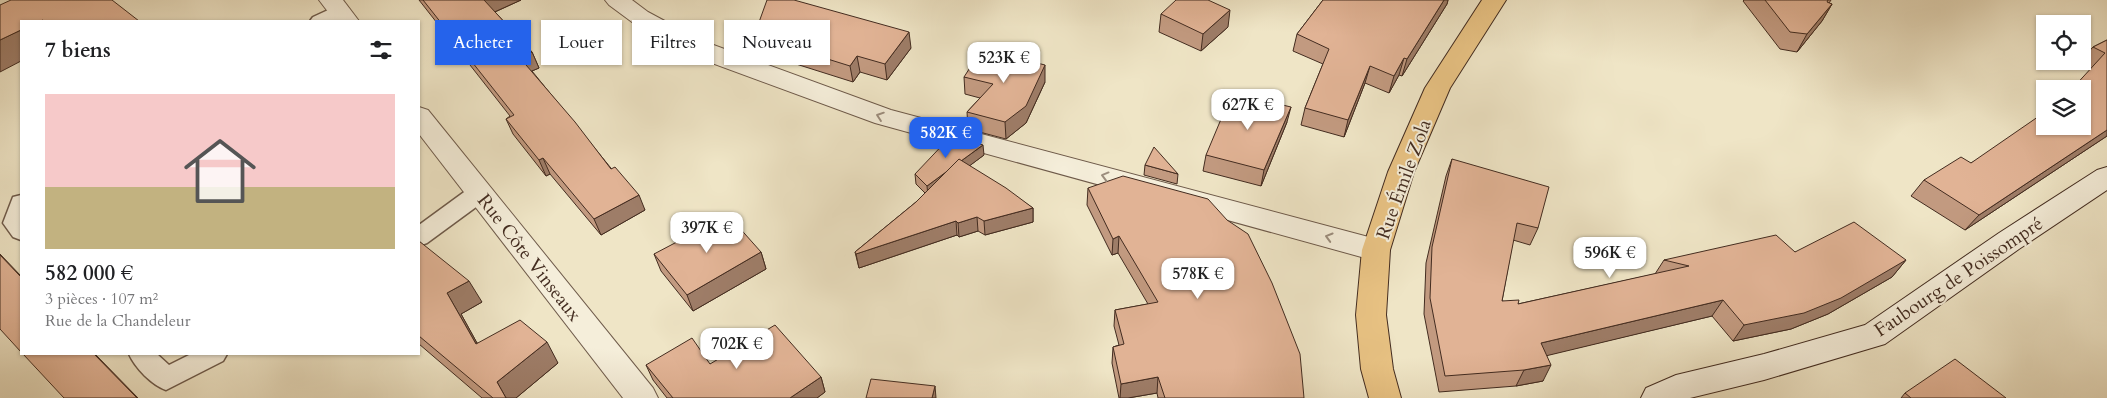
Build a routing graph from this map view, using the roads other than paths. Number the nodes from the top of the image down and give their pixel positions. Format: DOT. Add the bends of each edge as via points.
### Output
graph roads {
  1 [pos="617,0"];
  2 [pos="1494,0"];
  3 [pos="420,117"];
  4 [pos="2107,177"];
  5 [pos="479,193"];
  6 [pos="20,206"];
  7 [pos="20,230"];
  8 [pos="420,236"];
  9 [pos="1376,250"];
  10 [pos="142,355"];
  11 [pos="212,355"];
  12 [pos="1389,394"];
  13 [pos="642,398"];
  14 [pos="1657,398"];
  9 -- 1 [label="street, one-way" via="884,117 691,46"];
  2 -- 9 [label="main road, Rue Émile Zola" via="1438,88 1401,172"];
  3 -- 5 [label="street, Rue Côte Vinseaux"];
  4 -- 14 [label="street, Faubourg de Poissompré" via="1874,335 1676,388"];
  5 -- 8 [label="lane"];
  5 -- 13 [label="street, Rue Côte Vinseaux"];
  6 -- 7 [label="lane" via="14,223"];
  9 -- 12 [label="main road, Rue Émile Zola" via="1371,315 1377,369"];
  10 -- 11 [label="lane" via="166,379"];
}
